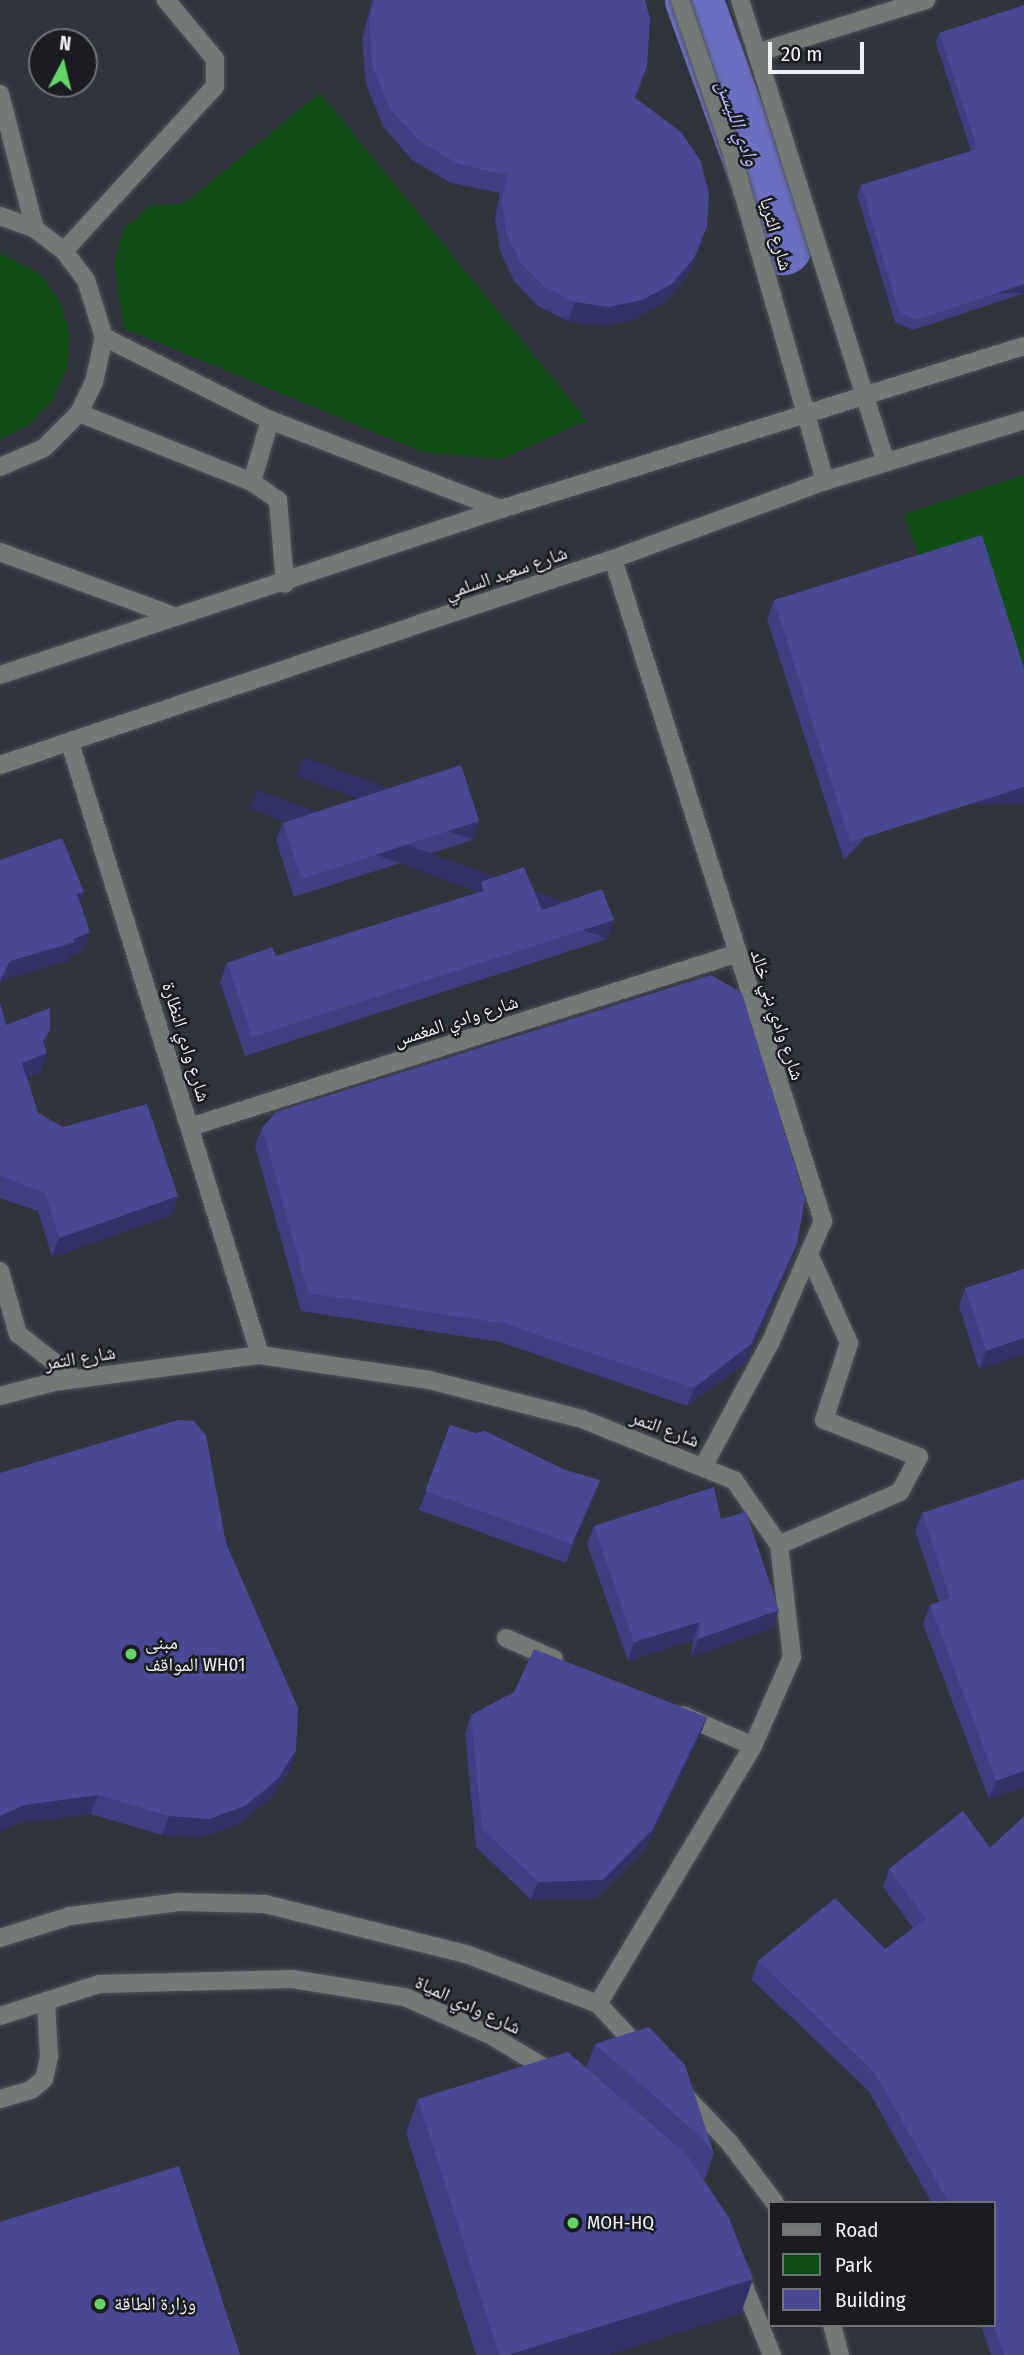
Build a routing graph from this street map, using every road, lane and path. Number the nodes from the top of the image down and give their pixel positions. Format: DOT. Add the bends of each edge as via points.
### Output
graph roads {
  1 [pos="166,0"];
  2 [pos="680,0"];
  3 [pos="740,0"];
  4 [pos="926,0"];
  5 [pos="759,51"];
  6 [pos="0,94"];
  7 [pos="0,216"];
  8 [pos="35,229"];
  9 [pos="64,251"];
  10 [pos="104,337"];
  11 [pos="1024,346"];
  12 [pos="863,399"];
  13 [pos="79,413"];
  14 [pos="807,416"];
  15 [pos="270,420"];
  16 [pos="1024,420"];
  17 [pos="885,461"];
  18 [pos="0,467"];
  19 [pos="825,481"];
  20 [pos="252,482"];
  21 [pos="501,509"];
  22 [pos="0,551"];
  23 [pos="613,559"];
  24 [pos="285,584"];
  25 [pos="174,616"];
  26 [pos="0,675"];
  27 [pos="70,743"];
  28 [pos="0,765"];
  29 [pos="735,954"];
  30 [pos="190,1127"];
  31 [pos="809,1254"];
  32 [pos="0,1271"];
  33 [pos="260,1355"];
  34 [pos="76,1379"];
  35 [pos="0,1396"];
  36 [pos="703,1467"];
  37 [pos="779,1545"];
  38 [pos="506,1638"];
  39 [pos="568,1665"];
  40 [pos="666,1708"];
  41 [pos="753,1746"];
  42 [pos="0,1938"];
  43 [pos="46,2001"];
  44 [pos="598,2004"];
  45 [pos="0,2016"];
  46 [pos="654,2063"];
  47 [pos="568,2081"];
  48 [pos="673,2083"];
  49 [pos="0,2099"];
  50 [pos="773,2201"];
  51 [pos="733,2259"];
  52 [pos="833,2327"];
  53 [pos="772,2355"];
  54 [pos="840,2355"];
  1 -- 9 [label="street" via="215,59 215,86"];
  2 -- 14 [label="street, شارع الثريا" via="731,151"];
  3 -- 5 [label="street, شارع الثريا"];
  4 -- 5 [label="street"];
  5 -- 12 [label="street, شارع الثريا"];
  6 -- 8 [label="street"];
  7 -- 8 [label="street"];
  8 -- 9 [label="street"];
  9 -- 10 [label="street" via="86,280"];
  10 -- 13 [label="street" via="94,382"];
  10 -- 15 [label="street"];
  11 -- 12 [label="street"];
  12 -- 14 [label="street"];
  12 -- 17 [label="street, شارع الثريا"];
  13 -- 18 [label="street" via="44,448"];
  13 -- 20 [label="street"];
  14 -- 19 [label="street, شارع الثريا"];
  14 -- 21 [label="street"];
  15 -- 20 [label="street"];
  15 -- 21 [label="street"];
  16 -- 17 [label="street, شارع سعيد السلمي"];
  17 -- 19 [label="street, شارع سعيد السلمي"];
  19 -- 23 [label="street, شارع سعيد السلمي"];
  20 -- 24 [label="street" via="278,500"];
  21 -- 24 [label="street"];
  22 -- 25 [label="street"];
  23 -- 27 [label="street, شارع سعيد السلمي"];
  23 -- 29 [label="street, شارع وادي بني خالد"];
  24 -- 25 [label="street"];
  25 -- 26 [label="street"];
  27 -- 28 [label="street, شارع سعيد السلمي"];
  27 -- 30 [label="street, شارع وادي النظارة"];
  29 -- 30 [label="street, شارع وادي المغمس"];
  29 -- 31 [label="street, شارع وادي بني خالد" via="823,1221"];
  30 -- 33 [label="street, شارع وادي النظارة"];
  31 -- 36 [label="street, شارع وادي بني خالد" via="771,1341"];
  31 -- 37 [label="street" via="849,1343 824,1420 919,1457 901,1492"];
  32 -- 34 [label="street" via="18,1334"];
  33 -- 34 [label="street, شارع التمر"];
  33 -- 36 [label="street, شارع التمر" via="429,1380 582,1419"];
  34 -- 35 [label="street, شارع التمر"];
  36 -- 37 [label="street, شارع التمر" via="734,1479"];
  37 -- 41 [label="street, شارع التمر" via="792,1657"];
  38 -- 39 [label="street"];
  40 -- 41 [label="street"];
  41 -- 44 [label="street, شارع التمر"];
  42 -- 44 [label="street, شارع وادي المياة" via="84,1914 179,1902 265,1904 466,1954"];
  43 -- 45 [label="street, شارع وادي المياة"];
  43 -- 47 [label="street, شارع وادي المياة" via="99,1984 292,1979 405,1997 492,2036"];
  43 -- 49 [label="street" via="49,2057 44,2078 31,2090"];
  44 -- 46 [label="street, شارع وادي المياة"];
  48 -- 50 [label="street" via="729,2142"];
  51 -- 53 [label="street"];
  52 -- 54 [label="street"];
}
